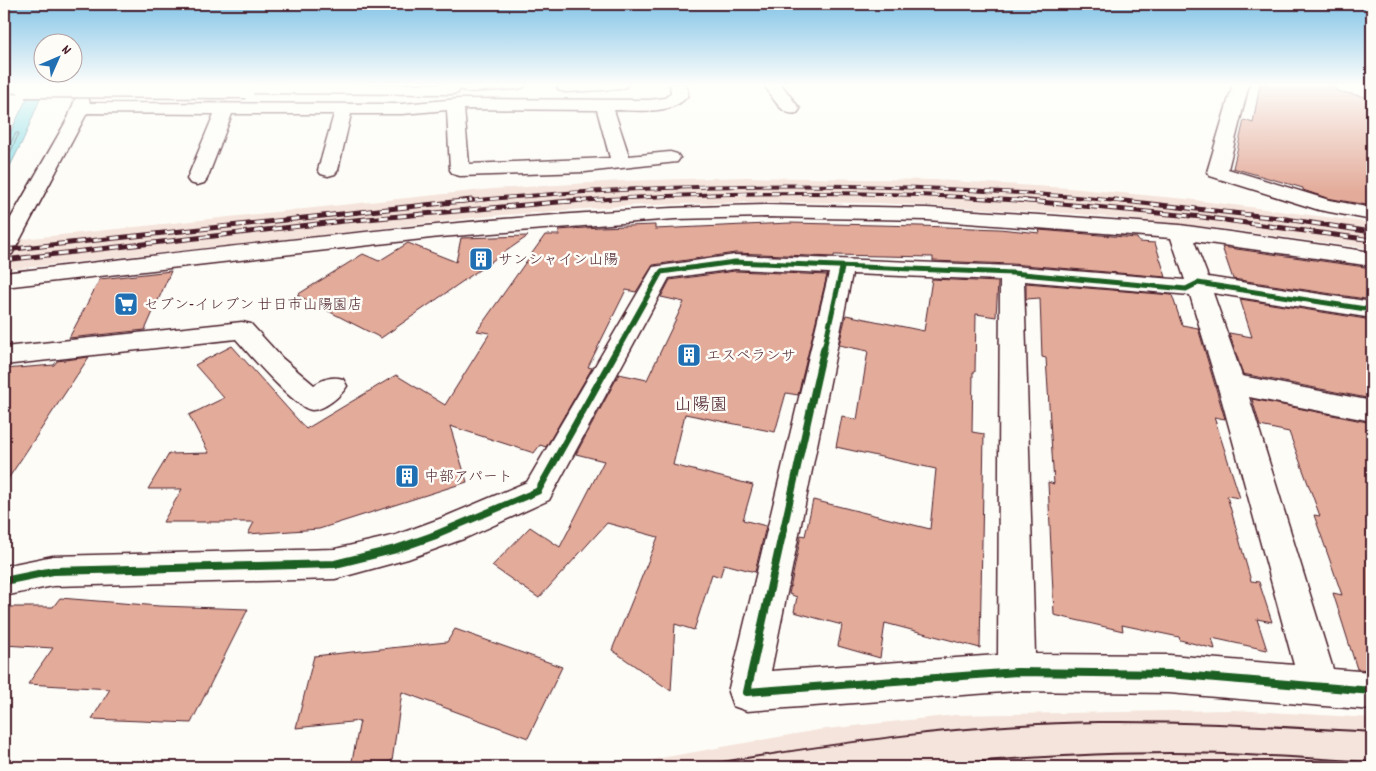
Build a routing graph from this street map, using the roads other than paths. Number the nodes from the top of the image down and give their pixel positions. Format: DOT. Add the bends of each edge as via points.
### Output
graph roads {
  1 [pos="76,120"];
  2 [pos="212,120"];
  3 [pos="342,120"];
  4 [pos="456,120"];
  5 [pos="609,120"];
  6 [pos="1231,120"];
  7 [pos="670,158"];
  8 [pos="621,162"];
  9 [pos="328,170"];
  10 [pos="197,179"];
  11 [pos="1372,214"];
  12 [pos="1180,232"];
  13 [pos="4,249"];
  14 [pos="1372,259"];
  15 [pos="842,268"];
  16 [pos="1012,273"];
  17 [pos="4,280"];
  18 [pos="1198,283"];
  19 [pos="1372,310"];
  20 [pos="4,356"];
  21 [pos="1230,384"];
  22 [pos="334,386"];
  23 [pos="1372,411"];
  24 [pos="4,581"];
  25 [pos="1017,672"];
  26 [pos="1319,685"];
  27 [pos="1372,691"];
  1 -- 13 [label="street"];
  2 -- 10 [label="street"];
  3 -- 9 [label="street"];
  4 -- 8 [label="street" via="460,170"];
  5 -- 8 [label="street"];
  6 -- 11 [label="street" via="1217,172 1326,206"];
  7 -- 8 [label="street"];
  12 -- 14 [label="street"];
  12 -- 17 [label="street" via="927,214 675,213 440,230"];
  12 -- 18 [label="street"];
  15 -- 16 [label="street"];
  15 -- 24 [label="street" via="736,262 661,272 538,491 445,531 396,549 335,564 53,571"];
  15 -- 25 [label="street" via="747,692"];
  16 -- 18 [label="street" via="1186,289"];
  16 -- 25 [label="street"];
  18 -- 19 [label="street"];
  18 -- 21 [label="street"];
  20 -- 22 [label="street" via="242,330 312,400"];
  21 -- 23 [label="street"];
  21 -- 26 [label="street"];
  25 -- 26 [label="street" via="1169,674"];
  26 -- 27 [label="street"];
}
